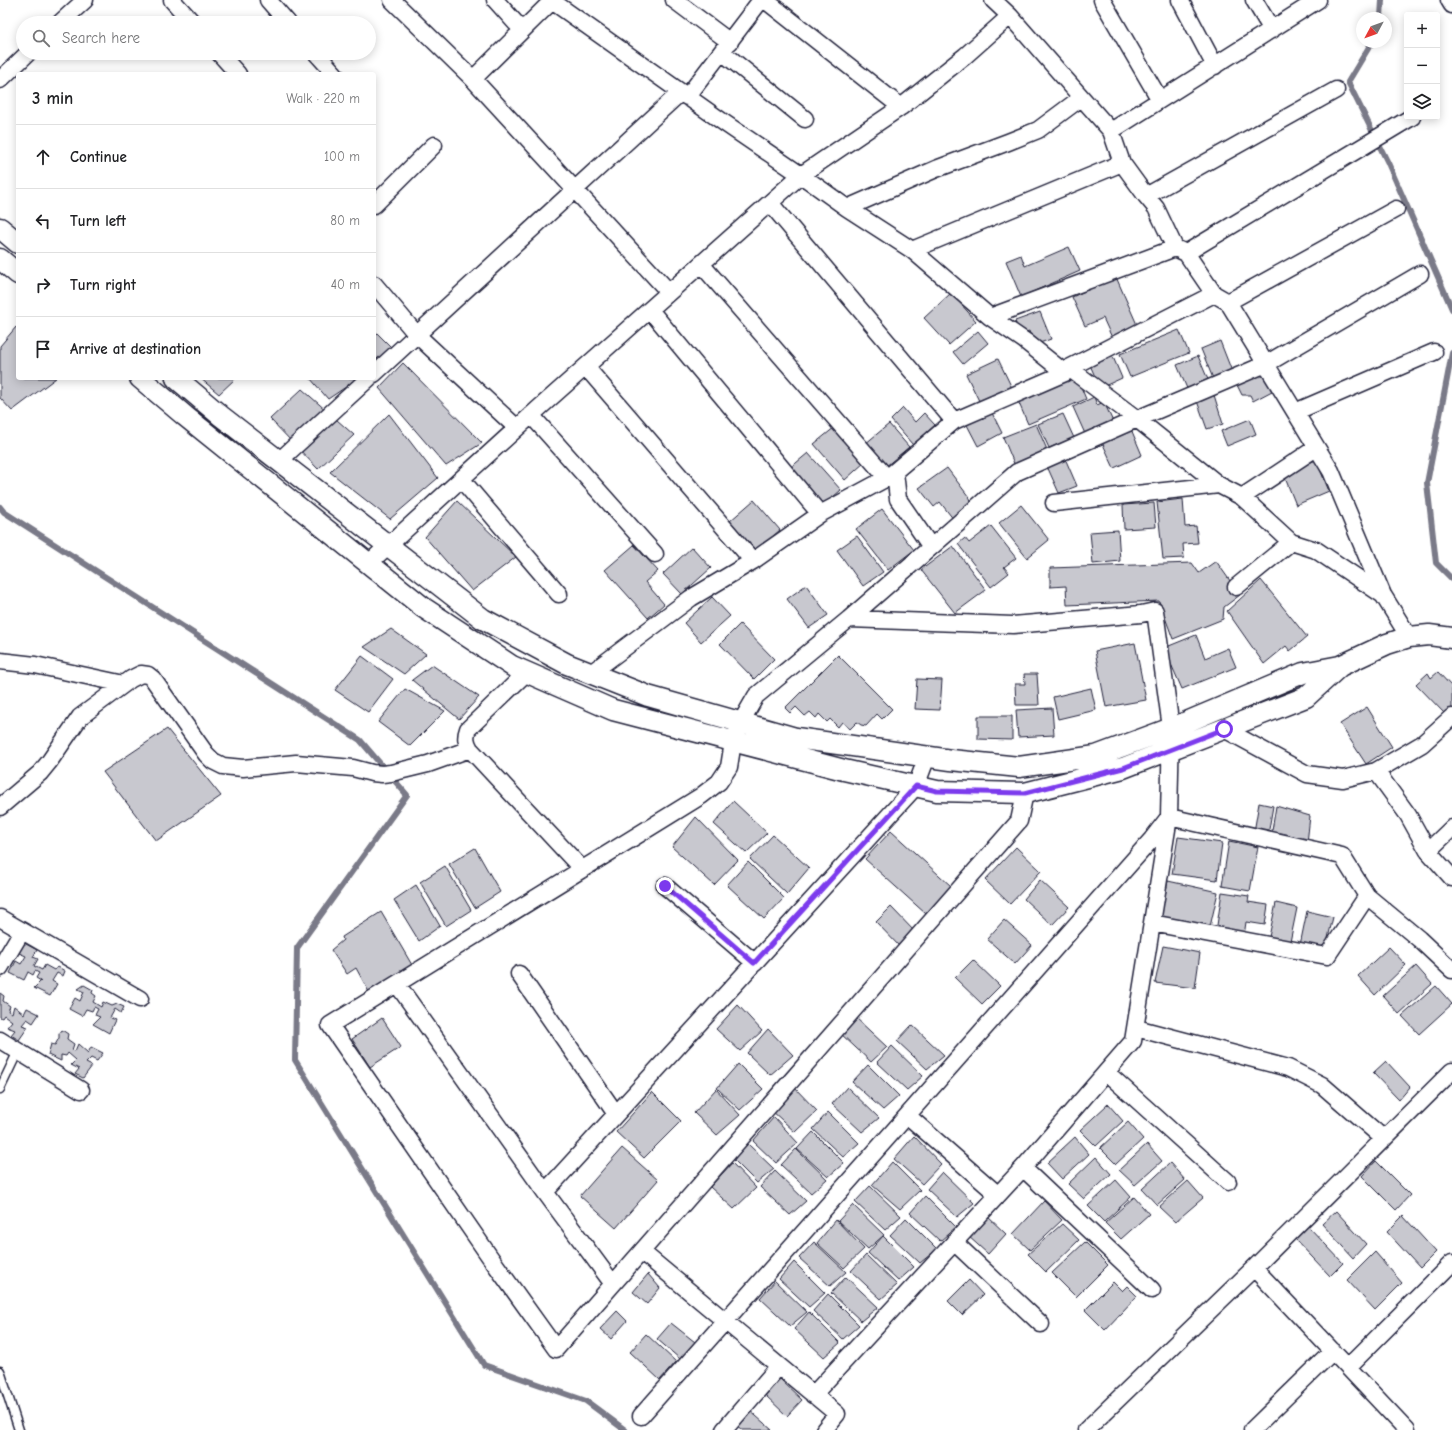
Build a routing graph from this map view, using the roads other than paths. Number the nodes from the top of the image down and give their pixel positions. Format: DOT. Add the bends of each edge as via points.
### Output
graph roads {
  1 [pos="85,0"];
  2 [pos="172,0"];
  3 [pos="268,0"];
  4 [pos="392,0"];
  5 [pos="495,0"];
  6 [pos="552,0"];
  7 [pos="674,0"];
  8 [pos="761,0"];
  9 [pos="765,0"];
  10 [pos="993,0"];
  11 [pos="1102,0"];
  12 [pos="1180,0"];
  13 [pos="1254,0"];
  14 [pos="1318,0"];
  15 [pos="1449,0"];
  16 [pos="1452,5"];
  17 [pos="68,16"];
  18 [pos="186,16"];
  19 [pos="282,16"];
  20 [pos="1010,16"];
  21 [pos="522,30"];
  22 [pos="1272,30"];
  23 [pos="726,47"];
  24 [pos="21,60"];
  25 [pos="225,60"];
  26 [pos="322,60"];
  27 [pos="1215,66"];
  28 [pos="236,72"];
  29 [pos="333,72"];
  30 [pos="472,79"];
  31 [pos="0,80"];
  32 [pos="1336,90"];
  33 [pos="684,94"];
  34 [pos="1081,98"];
  35 [pos="1160,100"];
  36 [pos="901,108"];
  37 [pos="805,119"];
  38 [pos="1407,120"];
  39 [pos="1111,132"];
  40 [pos="434,145"];
  41 [pos="1122,163"];
  42 [pos="801,175"];
  43 [pos="574,190"];
  44 [pos="1146,196"];
  45 [pos="376,203"];
  46 [pos="770,203"];
  47 [pos="847,208"];
  48 [pos="1396,209"];
  49 [pos="0,228"];
  50 [pos="16,241"];
  51 [pos="912,250"];
  52 [pos="1180,251"];
  53 [pos="0,259"];
  54 [pos="701,264"];
  55 [pos="16,272"];
  56 [pos="1420,274"];
  57 [pos="376,286"];
  58 [pos="669,292"];
  59 [pos="1214,294"];
  60 [pos="1228,302"];
  61 [pos="650,310"];
  62 [pos="990,317"];
  63 [pos="417,335"];
  64 [pos="1434,352"];
  65 [pos="1266,364"];
  66 [pos="586,366"];
  67 [pos="1067,371"];
  68 [pos="376,372"];
  69 [pos="142,380"];
  70 [pos="181,380"];
  71 [pos="367,380"];
  72 [pos="1295,412"];
  73 [pos="531,415"];
  74 [pos="1136,419"];
  75 [pos="954,421"];
  76 [pos="517,428"];
  77 [pos="1316,448"];
  78 [pos="279,461"];
  79 [pos="887,478"];
  80 [pos="461,479"];
  81 [pos="1219,485"];
  82 [pos="1242,497"];
  83 [pos="1054,503"];
  84 [pos="820,514"];
  85 [pos="1291,542"];
  86 [pos="388,546"];
  87 [pos="931,547"];
  88 [pos="655,554"];
  89 [pos="753,561"];
  90 [pos="369,563"];
  91 [pos="1236,587"];
  92 [pos="559,594"];
  93 [pos="1383,595"];
  94 [pos="849,619"];
  95 [pos="1409,637"];
  96 [pos="1452,637"];
  97 [pos="0,661"];
  98 [pos="1340,666"];
  99 [pos="526,672"];
  100 [pos="591,673"];
  101 [pos="124,684"];
  102 [pos="1452,717"];
  103 [pos="741,722"];
  104 [pos="1171,728"];
  105 [pos="1224,729"];
  106 [pos="733,742"];
  107 [pos="470,749"];
  108 [pos="1170,750"];
  109 [pos="927,757"];
  110 [pos="1376,771"];
  111 [pos="916,786"];
  112 [pos="1025,793"];
  113 [pos="0,807"];
  114 [pos="1169,817"];
  115 [pos="1452,828"];
  116 [pos="1428,851"];
  117 [pos="582,869"];
  118 [pos="1452,878"];
  119 [pos="665,886"];
  120 [pos="1367,896"];
  121 [pos="0,918"];
  122 [pos="1152,923"];
  123 [pos="22,931"];
  124 [pos="754,963"];
  125 [pos="0,968"];
  126 [pos="1452,970"];
  127 [pos="519,974"];
  128 [pos="396,984"];
  129 [pos="140,999"];
  130 [pos="1136,1028"];
  131 [pos="0,1040"];
  132 [pos="18,1051"];
  133 [pos="1452,1071"];
  134 [pos="1106,1072"];
  135 [pos="0,1089"];
  136 [pos="81,1090"];
  137 [pos="616,1114"];
  138 [pos="908,1116"];
  139 [pos="1384,1139"];
  140 [pos="1023,1168"];
  141 [pos="1228,1182"];
  142 [pos="545,1192"];
  143 [pos="998,1194"];
  144 [pos="954,1242"];
  145 [pos="642,1252"];
  146 [pos="1452,1263"];
  147 [pos="1254,1268"];
  148 [pos="613,1284"];
  149 [pos="1152,1290"];
  150 [pos="726,1321"];
  151 [pos="1041,1324"];
  152 [pos="1333,1351"];
  153 [pos="779,1366"];
  154 [pos="1348,1367"];
  155 [pos="0,1371"];
  156 [pos="814,1394"];
  157 [pos="641,1416"];
  158 [pos="19,1430"];
  159 [pos="724,1430"];
  160 [pos="824,1430"];
  161 [pos="1086,1430"];
  162 [pos="1252,1430"];
  163 [pos="1407,1430"];
  1 -- 17 [label="street"];
  2 -- 18 [label="street"];
  3 -- 19 [label="street"];
  4 -- 30 [label="street"];
  5 -- 21 [label="street"];
  6 -- 21 [label="street"];
  6 -- 33 [label="street"];
  7 -- 23 [label="street"];
  8 -- 23 [label="street"];
  9 -- 36 [label="street"];
  10 -- 20 [label="street"];
  11 -- 35 [label="street"];
  12 -- 27 [label="street"];
  13 -- 22 [label="street"];
  14 -- 22 [label="street"];
  15 -- 16 [label="street"];
  20 -- 34 [label="street"];
  20 -- 36 [label="street"];
  21 -- 30 [label="street"];
  22 -- 27 [label="street"];
  23 -- 33 [label="street"];
  23 -- 37 [label="street"];
  24 -- 31 [label="street"];
  25 -- 28 [label="street"];
  26 -- 29 [label="street"];
  27 -- 35 [label="street"];
  30 -- 43 [label="street"];
  32 -- 44 [label="street"];
  33 -- 42 [label="street"];
  33 -- 43 [label="street"];
  34 -- 39 [label="street"];
  34 -- 47 [label="street" via="1038,130 936,169"];
  35 -- 39 [label="street"];
  36 -- 42 [label="street"];
  38 -- 52 [label="street"];
  39 -- 41 [label="street"];
  40 -- 45 [label="street"];
  41 -- 44 [label="street"];
  41 -- 51 [label="street"];
  42 -- 46 [label="street"];
  42 -- 47 [label="street"];
  43 -- 58 [label="street"];
  43 -- 63 [label="street"];
  44 -- 52 [label="street" via="1156,208"];
  46 -- 54 [label="street"];
  46 -- 75 [label="street"];
  47 -- 51 [label="street"];
  48 -- 60 [label="street"];
  49 -- 50 [label="street"];
  51 -- 62 [label="street"];
  52 -- 59 [label="street"];
  52 -- 62 [label="street"];
  53 -- 55 [label="street"];
  54 -- 58 [label="street"];
  54 -- 79 [label="street"];
  56 -- 65 [label="street"];
  57 -- 63 [label="street"];
  58 -- 61 [label="street"];
  59 -- 60 [label="street"];
  59 -- 67 [label="street"];
  60 -- 65 [label="street"];
  61 -- 66 [label="street"];
  61 -- 84 [label="street"];
  62 -- 67 [label="street"];
  63 -- 68 [label="street"];
  63 -- 76 [label="street"];
  64 -- 72 [label="street"];
  65 -- 72 [label="street"];
  65 -- 74 [label="street"];
  66 -- 73 [label="street"];
  66 -- 89 [label="street"];
  67 -- 74 [label="street"];
  67 -- 75 [label="street"];
  69 -- 90 [label="street"];
  70 -- 78 [label="street"];
  71 -- 78 [label="street"];
  72 -- 77 [label="street"];
  73 -- 76 [label="street"];
  73 -- 88 [label="street"];
  74 -- 81 [label="street"];
  74 -- 87 [label="street" via="1017,472"];
  75 -- 79 [label="street"];
  76 -- 80 [label="street"];
  77 -- 82 [label="street"];
  77 -- 93 [label="street" via="1331,471"];
  78 -- 86 [label="street"];
  79 -- 84 [label="street"];
  79 -- 87 [label="street" via="895,472 898,499"];
  80 -- 86 [label="street"];
  80 -- 92 [label="street"];
  81 -- 82 [label="street"];
  81 -- 83 [label="street"];
  82 -- 85 [label="street"];
  84 -- 89 [label="street"];
  85 -- 91 [label="street"];
  85 -- 93 [label="street" via="1316,550"];
  86 -- 90 [label="street"];
  86 -- 100 [label="street" via="483,619 567,664"];
  87 -- 94 [label="street"];
  89 -- 100 [label="street" via="691,598"];
  90 -- 99 [label="street" via="424,608 512,666"];
  93 -- 95 [label="street"];
  94 -- 103 [label="street" via="756,696"];
  94 -- 104 [label="street" via="1012,625 1155,611"];
  95 -- 96 [label="street"];
  95 -- 98 [label="street" via="1387,644"];
  97 -- 101 [label="street" via="35,665"];
  98 -- 104 [label="street" via="1303,673"];
  98 -- 105 [label="street" via="1306,696"];
  99 -- 106 [label="street" via="613,710"];
  99 -- 107 [label="street" via="468,729 466,742"];
  100 -- 103 [label="street" via="648,696"];
  101 -- 107 [label="street" via="141,674 154,679 206,754 223,766 243,768 296,763 386,773 428,764"];
  101 -- 113 [label="street" via="80,717 40,773"];
  102 -- 110 [label="street" via="1422,744"];
  103 -- 106 [label="street"];
  103 -- 109 [label="street" via="796,738"];
  104 -- 108 [label="street"];
  104 -- 109 [label="street" via="1096,756 1019,767"];
  105 -- 108 [label="street"];
  105 -- 110 [label="street" via="1307,774 1343,779"];
  106 -- 111 [label="street"];
  106 -- 117 [label="street" via="729,767 719,782 701,796"];
  107 -- 117 [label="street"];
  108 -- 112 [label="street" via="1123,768"];
  108 -- 114 [label="street"];
  109 -- 111 [label="street"];
  110 -- 116 [label="street" via="1408,815"];
  111 -- 112 [label="street" via="937,791"];
  111 -- 124 [label="street"];
  112 -- 145 [label="street" via="1019,822"];
  114 -- 120 [label="street" via="1342,856"];
  114 -- 122 [label="street"];
  114 -- 138 [label="street"];
  115 -- 116 [label="street"];
  116 -- 118 [label="street"];
  117 -- 128 [label="street"];
  119 -- 124 [label="street"];
  120 -- 122 [label="street" via="1327,956"];
  120 -- 126 [label="street"];
  121 -- 123 [label="street"];
  122 -- 130 [label="street"];
  123 -- 125 [label="street"];
  123 -- 129 [label="street"];
  124 -- 137 [label="street"];
  127 -- 137 [label="street"];
  128 -- 142 [label="street"];
  128 -- 148 [label="street" via="330,1024 556,1349"];
  130 -- 134 [label="street" via="1133,1041"];
  130 -- 139 [label="street" via="1288,1068 1322,1085"];
  131 -- 132 [label="street"];
  132 -- 135 [label="lane"];
  132 -- 136 [label="street"];
  133 -- 139 [label="street"];
  134 -- 140 [label="street"];
  134 -- 141 [label="street"];
  137 -- 142 [label="street"];
  138 -- 143 [label="street"];
  138 -- 150 [label="street"];
  139 -- 147 [label="street"];
  140 -- 143 [label="street"];
  140 -- 149 [label="street"];
  142 -- 148 [label="street"];
  143 -- 144 [label="street"];
  144 -- 151 [label="street"];
  144 -- 156 [label="street"];
  145 -- 148 [label="street"];
  145 -- 150 [label="street"];
  146 -- 154 [label="street"];
  147 -- 152 [label="street"];
  147 -- 161 [label="street"];
  150 -- 153 [label="street"];
  150 -- 157 [label="street"];
  152 -- 154 [label="street"];
  152 -- 162 [label="street"];
  153 -- 156 [label="street"];
  153 -- 159 [label="street"];
  154 -- 163 [label="street"];
  155 -- 158 [label="lane"];
  156 -- 160 [label="street" via="837,1414"];
}
